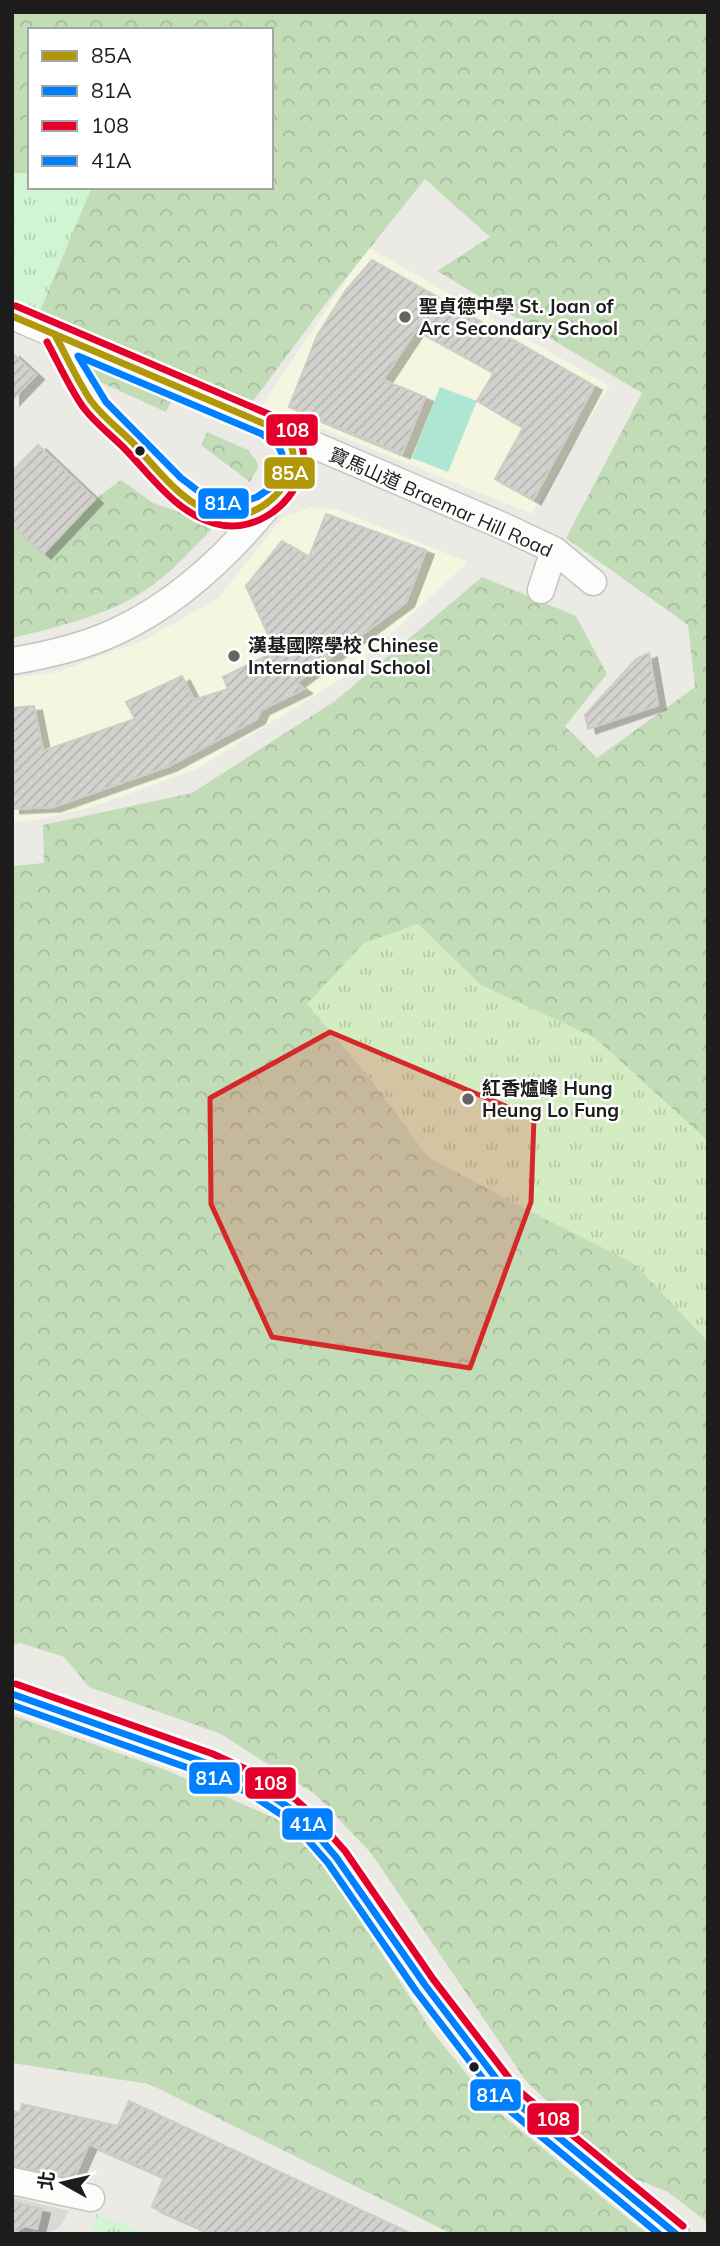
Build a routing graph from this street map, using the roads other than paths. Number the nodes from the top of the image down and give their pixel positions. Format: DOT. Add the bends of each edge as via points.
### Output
graph roads {
  1 [pos="12,316"];
  2 [pos="267,425"];
  3 [pos="352,462"];
  4 [pos="277,495"];
  5 [pos="554,550"];
  6 [pos="593,582"];
  7 [pos="541,590"];
  8 [pos="12,661"];
  9 [pos="12,1693"];
  10 [pos="12,2181"];
  11 [pos="91,2198"];
  12 [pos="676,2234"];
  1 -- 2 [label="street, 寶馬山道 Braemar Hill Road"];
  2 -- 3 [label="street, 寶馬山道 Braemar Hill Road"];
  2 -- 4 [label="street" via="292,448 292,461"];
  3 -- 4 [label="street" via="311,468"];
  3 -- 5 [label="street, 寶馬山道 Braemar Hill Road"];
  4 -- 8 [label="street" via="216,564 173,597 117,631 75,648"];
  5 -- 6 [label="street, 寶馬山道 Braemar Hill Road"];
  5 -- 7 [label="street"];
  9 -- 12 [label="street" via="209,1764 252,1783 288,1807 336,1857 511,2098"];
  10 -- 11 [label="street"];
}
